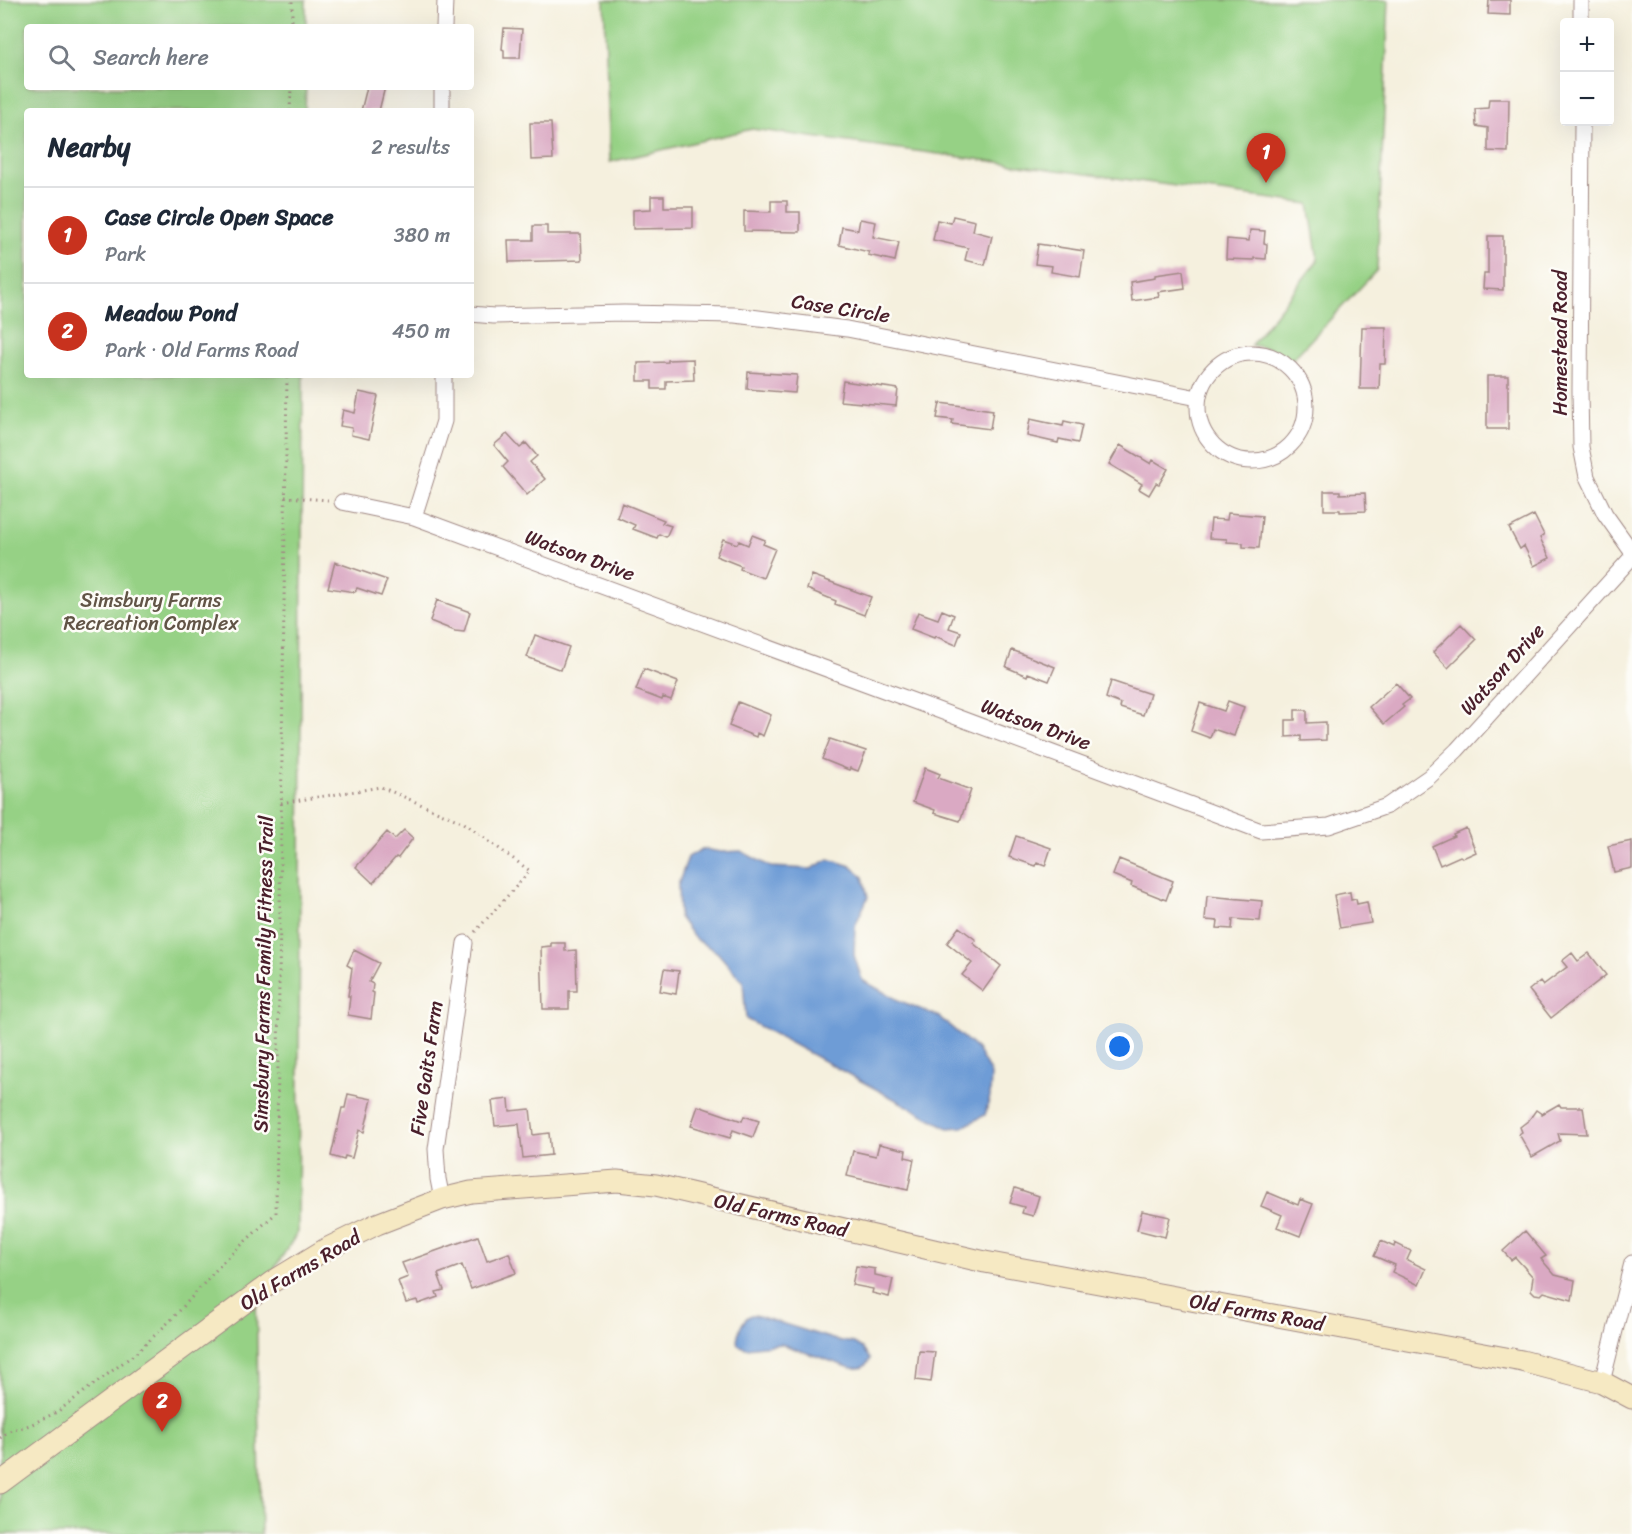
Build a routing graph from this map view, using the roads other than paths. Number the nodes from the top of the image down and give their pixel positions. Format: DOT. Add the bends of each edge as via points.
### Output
graph roads {
  1 [pos="445,0"];
  2 [pos="1581,0"];
  3 [pos="1581,18"];
  4 [pos="444,24"];
  5 [pos="442,90"];
  6 [pos="442,108"];
  7 [pos="1582,126"];
  8 [pos="474,314"];
  9 [pos="444,378"];
  10 [pos="1198,398"];
  11 [pos="342,502"];
  12 [pos="414,517"];
  13 [pos="1632,552"];
  14 [pos="1632,557"];
  15 [pos="465,943"];
  16 [pos="442,1198"];
  17 [pos="1632,1263"];
  18 [pos="1602,1382"];
  19 [pos="1632,1398"];
  20 [pos="0,1483"];
  1 -- 4 [label="street"];
  2 -- 3 [label="street"];
  5 -- 6 [label="street"];
  7 -- 13 [label="street, Homestead Road" via="1581,447 1587,477 1605,513"];
  8 -- 10 [label="street, Case Circle" via="746,316 847,328"];
  9 -- 12 [label="street" via="444,421"];
  10 -- 10 [label="street" via="1205,434 1232,458 1268,459 1285,450 1305,420 1306,402 1296,376 1276,358 1260,353 1227,358 1214,368"];
  11 -- 12 [label="street, Watson Drive"];
  12 -- 14 [label="street, Watson Drive" via="1262,831 1329,826 1387,806 1429,777"];
  15 -- 16 [label="street, Five Gaits Farm" via="436,1149"];
  16 -- 18 [label="street, Old Farms Road" via="471,1192 617,1181 656,1185 985,1262 1522,1361"];
  16 -- 20 [label="street, Old Farms Road" via="336,1244 272,1281"];
  17 -- 18 [label="street"];
  18 -- 19 [label="street, Old Farms Road"];
}
